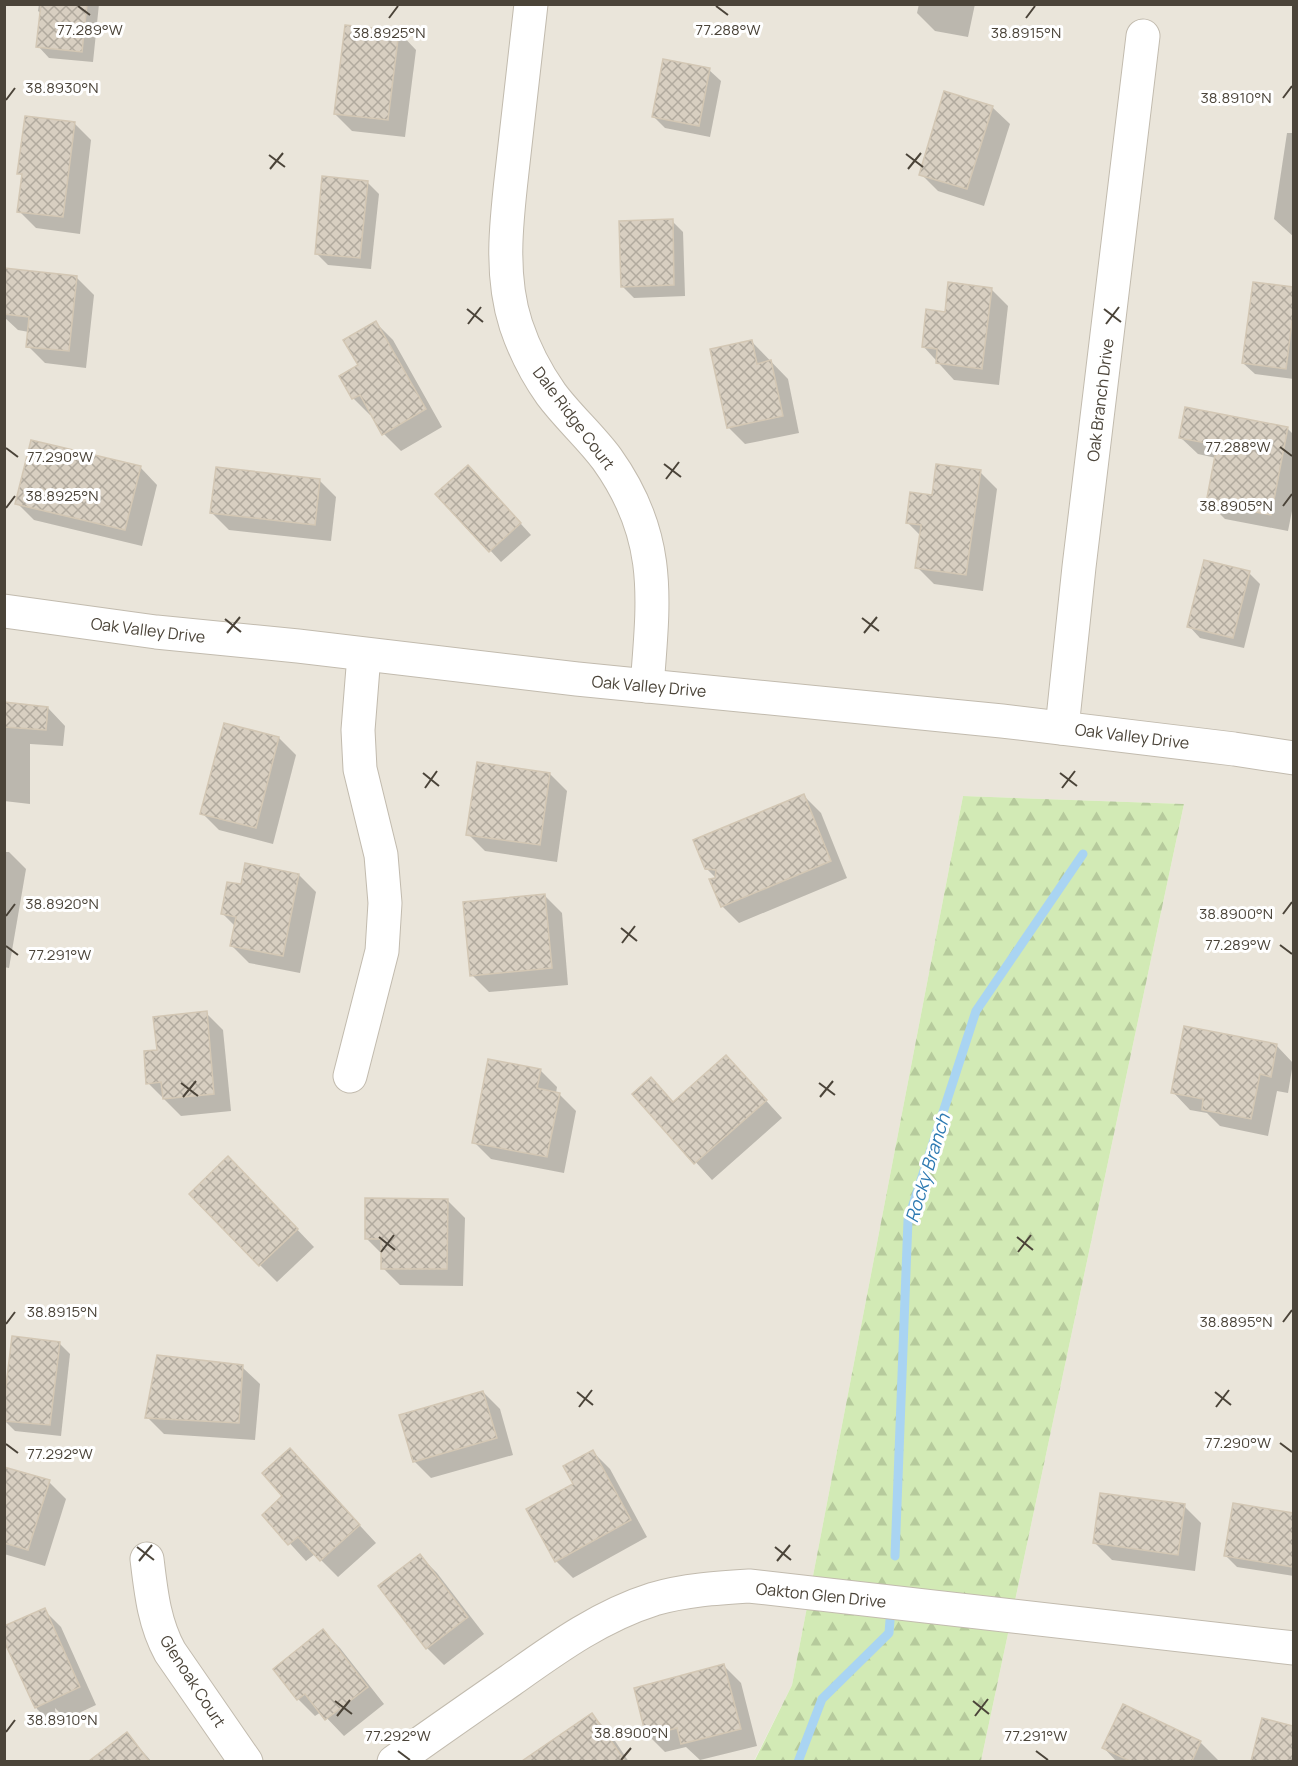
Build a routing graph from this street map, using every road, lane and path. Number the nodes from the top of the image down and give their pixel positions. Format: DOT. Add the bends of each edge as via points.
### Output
graph roads {
  1 [pos="531,4"];
  2 [pos="1143,36"];
  3 [pos="4,611"];
  4 [pos="363,655"];
  5 [pos="647,686"];
  6 [pos="1062,728"];
  7 [pos="1293,758"];
  8 [pos="350,1076"];
  9 [pos="147,1559"];
  10 [pos="1293,1648"];
  11 [pos="246,1761"];
  12 [pos="394,1761"];
  1 -- 5 [label="street, Dale Ridge Court" via="506,234 507,282 516,324 531,361 551,394 607,459 631,499 646,539 652,578"];
  2 -- 6 [label="street, Oak Branch Drive"];
  3 -- 4 [label="street, Oak Valley Drive"];
  4 -- 5 [label="street, Oak Valley Drive"];
  4 -- 8 [label="street" via="358,730 360,769 381,855 385,903 382,951"];
  5 -- 6 [label="street, Oak Valley Drive"];
  6 -- 7 [label="street, Oak Valley Drive"];
  9 -- 11 [label="street, Glenoak Court" via="153,1608 162,1637"];
  10 -- 12 [label="street, Oakton Glen Drive" via="749,1586 702,1589 656,1599 594,1624"];
}
